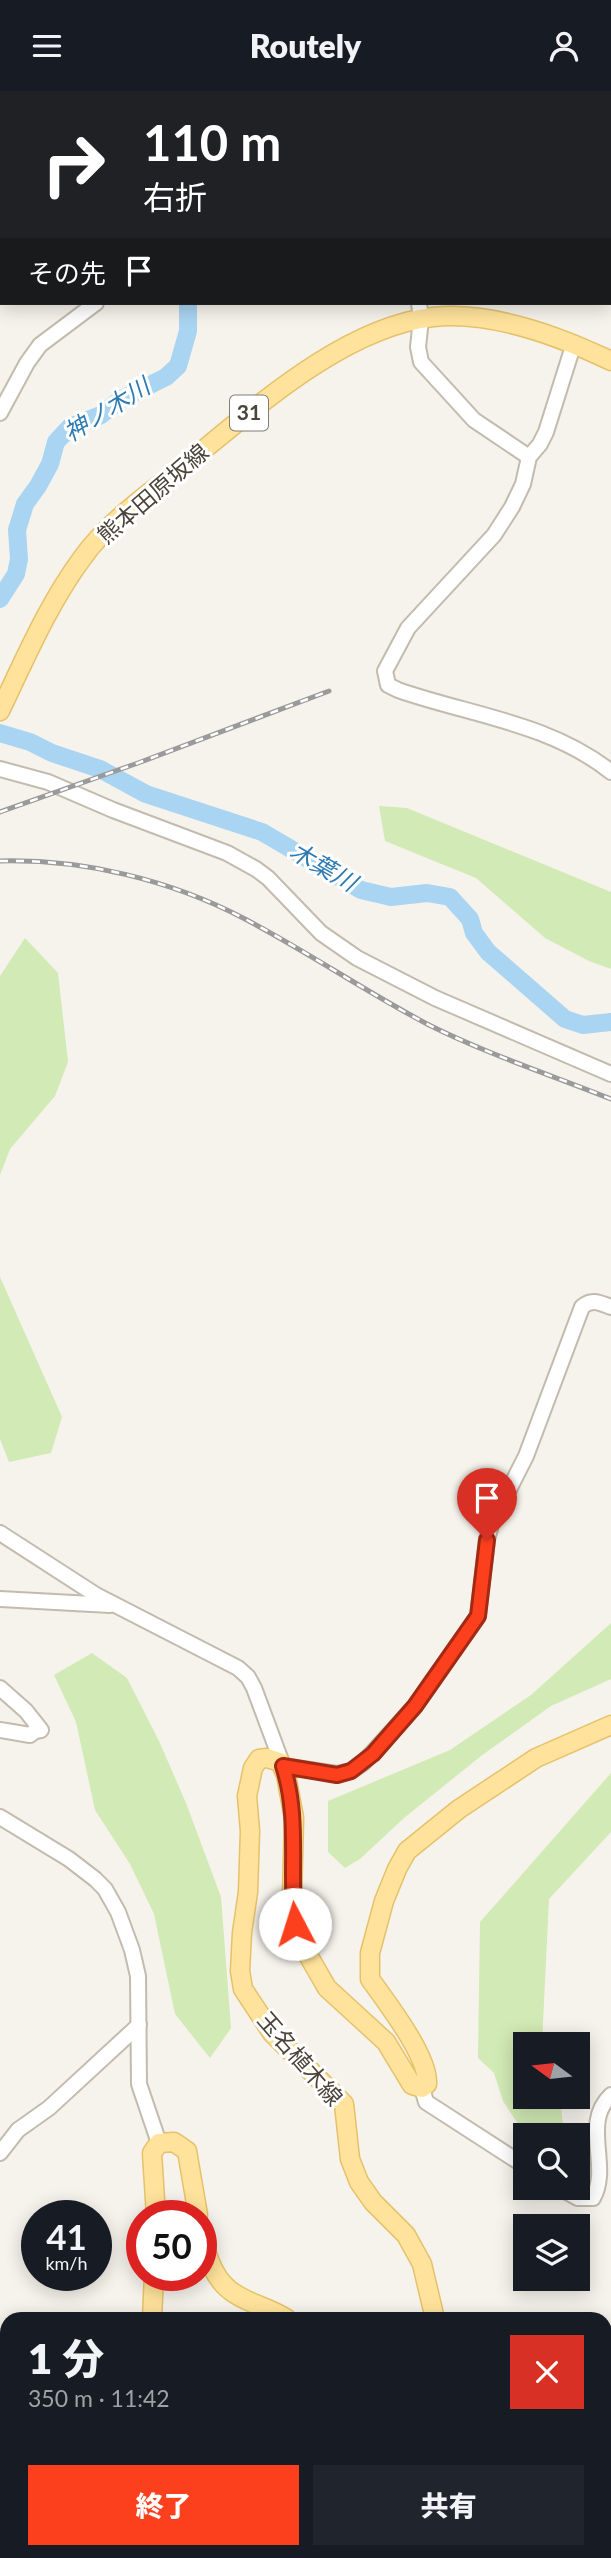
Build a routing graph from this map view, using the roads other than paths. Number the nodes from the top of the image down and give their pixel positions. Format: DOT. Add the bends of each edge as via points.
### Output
graph roads {
  1 [pos="93,305"];
  2 [pos="420,311"];
  3 [pos="573,343"];
  4 [pos="611,361"];
  5 [pos="0,413"];
  6 [pos="529,457"];
  7 [pos="0,711"];
  8 [pos="0,769"];
  9 [pos="611,772"];
  10 [pos="611,1074"];
  11 [pos="611,1307"];
  12 [pos="0,1533"];
  13 [pos="0,1599"];
  14 [pos="115,1606"];
  15 [pos="0,1688"];
  16 [pos="611,1725"];
  17 [pos="0,1730"];
  18 [pos="283,1766"];
  19 [pos="0,1817"];
  20 [pos="139,2025"];
  21 [pos="422,2088"];
  22 [pos="611,2095"];
  23 [pos="159,2143"];
  24 [pos="0,2153"];
  25 [pos="513,2158"];
  26 [pos="590,2197"];
  27 [pos="155,2200"];
  28 [pos="195,2200"];
  29 [pos="217,2276"];
  30 [pos="154,2291"];
  31 [pos="152,2312"];
  32 [pos="277,2312"];
  33 [pos="433,2312"];
  1 -- 5 [label="street" via="40,345"];
  2 -- 3 [label="main road, 熊本田原坂線 / 31" via="516,325"];
  2 -- 6 [label="street" via="421,362 474,420"];
  2 -- 7 [label="main road, 熊本田原坂線 / 31" via="316,364 120,517 84,555 64,585"];
  3 -- 4 [label="main road, 熊本田原坂線 / 31"];
  3 -- 6 [label="street" via="546,432"];
  6 -- 9 [label="street" via="523,484 494,535 408,628 385,671 388,685 510,722 556,740"];
  8 -- 10 [label="street" via="48,782 227,853 262,873 321,933 357,958 435,998"];
  11 -- 18 [label="street" via="597,1301 582,1307 526,1456 491,1525 478,1616 415,1706 373,1754 351,1771 337,1775"];
  12 -- 14 [label="street"];
  13 -- 14 [label="street"];
  14 -- 18 [label="street" via="239,1668 254,1688"];
  15 -- 17 [label="street" via="41,1730 30,1735"];
  16 -- 21 [label="main road" via="536,1758 490,1787 407,1851 397,1869 370,1953 370,1979 412,2043 427,2075"];
  18 -- 21 [label="main road" via="294,1818 293,1911 304,1948 327,1988 386,2042 412,2085"];
  18 -- 33 [label="main road, 玉名植木線" via="259,1759 247,1796 250,1831 240,1971 243,1989 272,2033 344,2104 350,2159 359,2182 406,2235 422,2264"];
  19 -- 20 [label="street" via="69,1859 104,1889 132,1950 138,1976"];
  20 -- 23 [label="street" via="139,2084"];
  20 -- 24 [label="street" via="49,2108 18,2130"];
  21 -- 25 [label="street" via="426,2102"];
  22 -- 26 [label="street" via="601,2108 597,2127 602,2177"];
  23 -- 27 [label="main road" via="152,2153"];
  23 -- 28 [label="main road" via="174,2142 187,2151"];
  29 -- 32 [label="main road" via="237,2295"];
  30 -- 31 [label="main road"];
}
